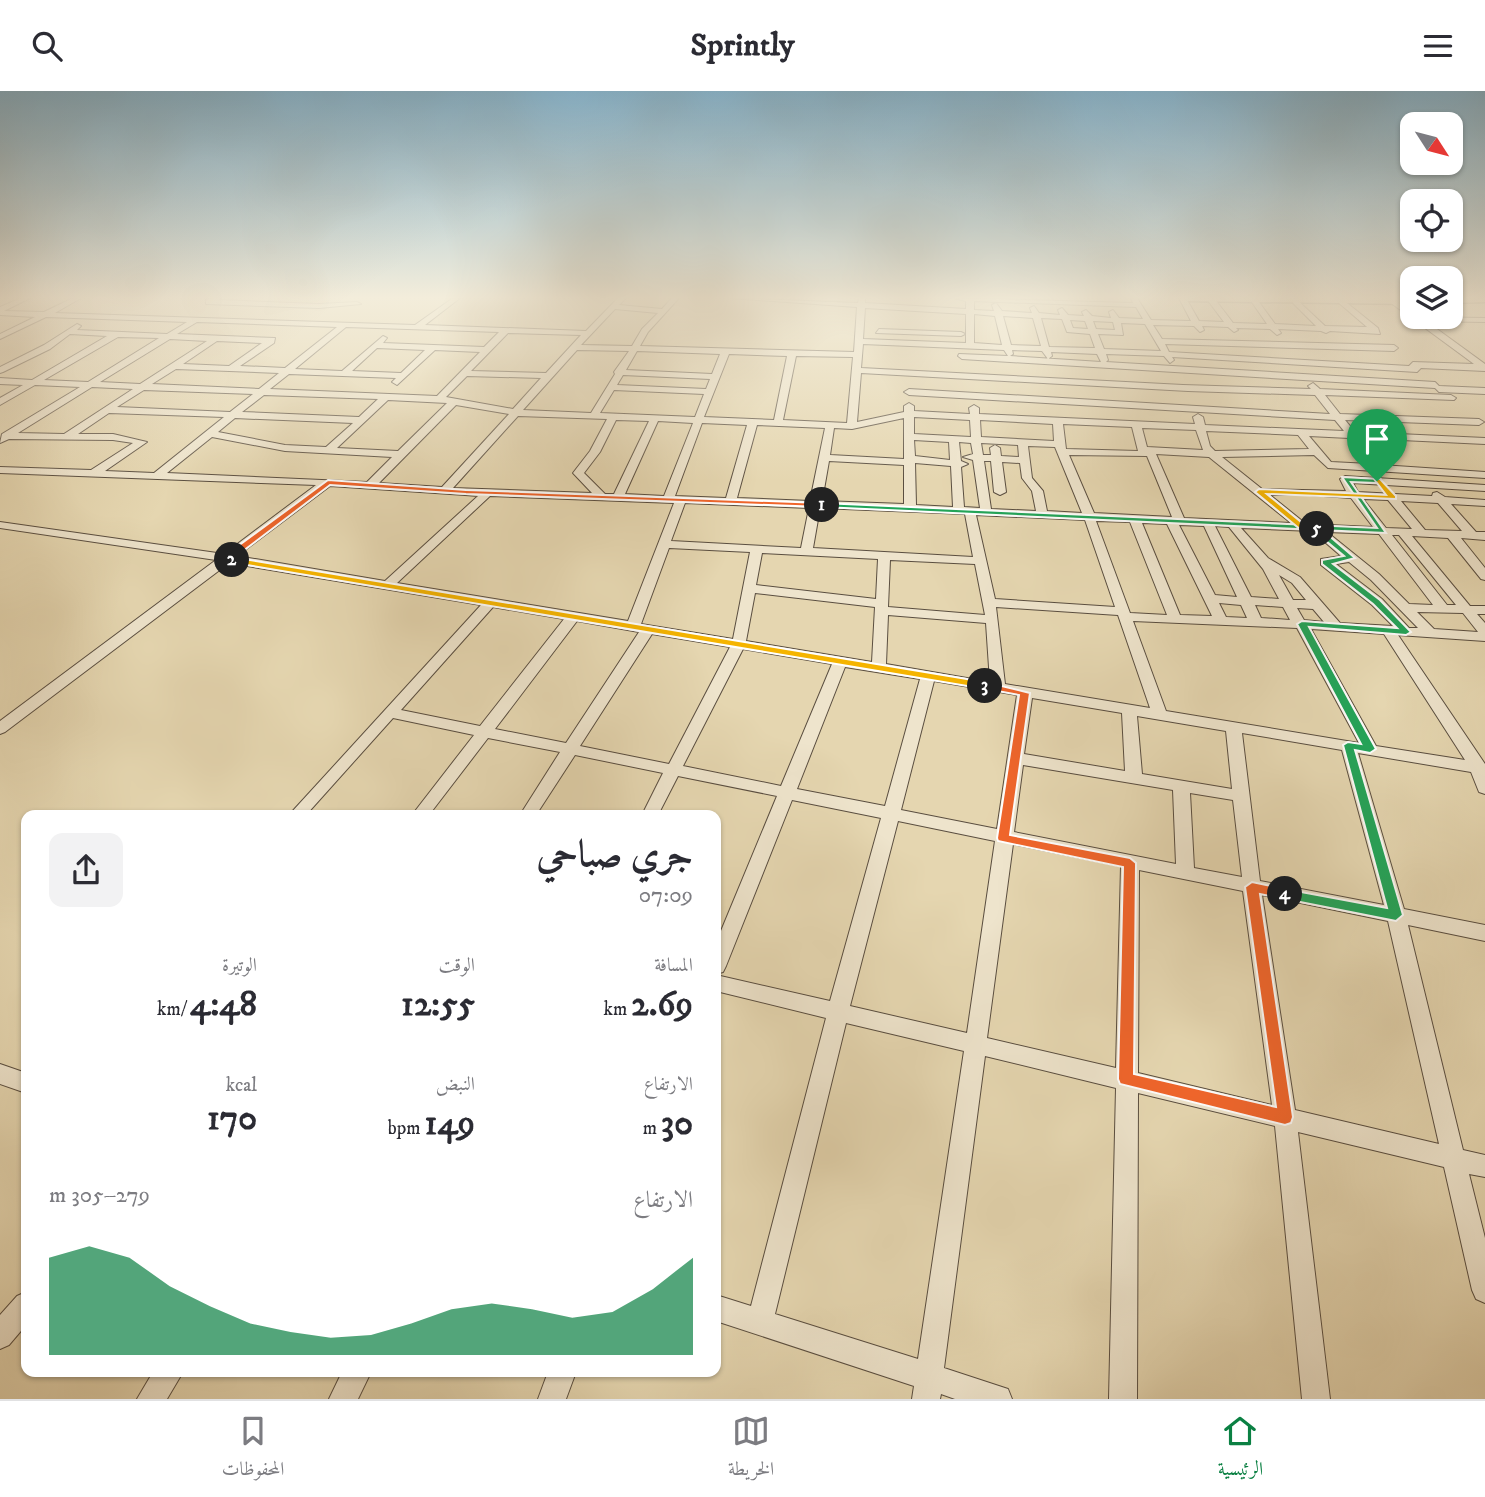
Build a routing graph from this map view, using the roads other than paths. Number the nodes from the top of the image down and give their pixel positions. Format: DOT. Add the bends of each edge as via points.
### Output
graph roads {
  1 [pos="75,359"];
  2 [pos="131,359"];
  3 [pos="185,359"];
  4 [pos="245,359"];
  5 [pos="304,359"];
  6 [pos="360,359"];
  7 [pos="421,359"];
  8 [pos="478,359"];
  9 [pos="563,359"];
  10 [pos="627,359"];
  11 [pos="722,359"];
  12 [pos="791,359"];
  13 [pos="857,359"];
  14 [pos="972,359"];
  15 [pos="1010,359"];
  16 [pos="1049,359"];
  17 [pos="1104,359"];
  18 [pos="1169,359"];
  19 [pos="1228,359"];
  20 [pos="1244,359"];
  21 [pos="1295,359"];
  22 [pos="1351,359"];
  23 [pos="1409,359"];
  24 [pos="1443,359"];
  25 [pos="0,360"];
  26 [pos="21,360"];
  27 [pos="1258,360"];
  28 [pos="1050,362"];
  29 [pos="1297,362"];
  30 [pos="68,363"];
  31 [pos="175,366"];
  32 [pos="1107,366"];
  33 [pos="1357,366"];
  34 [pos="908,367"];
  35 [pos="1419,367"];
  36 [pos="1485,367"];
  37 [pos="230,369"];
  38 [pos="0,370"];
  39 [pos="291,370"];
  40 [pos="856,370"];
  41 [pos="1177,370"];
  42 [pos="346,372"];
  43 [pos="618,372"];
  44 [pos="464,373"];
  45 [pos="1235,373"];
  46 [pos="972,375"];
  47 [pos="403,376"];
  48 [pos="548,376"];
  49 [pos="1269,376"];
  50 [pos="716,377"];
  51 [pos="1015,378"];
  52 [pos="1308,378"];
  53 [pos="1055,380"];
  54 [pos="0,381"];
  55 [pos="34,382"];
  56 [pos="1372,382"];
  57 [pos="1113,383"];
  58 [pos="89,385"];
  59 [pos="142,387"];
  60 [pos="610,387"];
  61 [pos="1188,387"];
  62 [pos="1437,387"];
  63 [pos="1242,388"];
  64 [pos="711,391"];
  65 [pos="1485,391"];
  66 [pos="264,392"];
  67 [pos="909,392"];
  68 [pos="1317,392"];
  69 [pos="1283,394"];
  70 [pos="973,395"];
  71 [pos="1384,395"];
  72 [pos="384,397"];
  73 [pos="1020,398"];
  74 [pos="1451,398"];
  75 [pos="439,399"];
  76 [pos="1062,401"];
  77 [pos="0,402"];
  78 [pos="453,402"];
  79 [pos="1120,403"];
  80 [pos="1391,404"];
  81 [pos="1460,406"];
  82 [pos="1196,408"];
  83 [pos="109,410"];
  84 [pos="1399,412"];
  85 [pos="236,413"];
  86 [pos="518,413"];
  87 [pos="909,414"];
  88 [pos="1469,414"];
  89 [pos="937,415"];
  90 [pos="594,416"];
  91 [pos="613,417"];
  92 [pos="975,417"];
  93 [pos="1337,417"];
  94 [pos="655,418"];
  95 [pos="1010,418"];
  96 [pos="1025,419"];
  97 [pos="360,420"];
  98 [pos="700,420"];
  99 [pos="1063,420"];
  100 [pos="1406,421"];
  101 [pos="1483,421"];
  102 [pos="753,422"];
  103 [pos="778,423"];
  104 [pos="1132,424"];
  105 [pos="830,425"];
  106 [pos="852,426"];
  107 [pos="1199,427"];
  108 [pos="209,433"];
  109 [pos="1303,434"];
  110 [pos="1352,436"];
  111 [pos="2,437"];
  112 [pos="66,437"];
  113 [pos="910,437"];
  114 [pos="1093,437"];
  115 [pos="1116,438"];
  116 [pos="1422,438"];
  117 [pos="935,439"];
  118 [pos="1171,439"];
  119 [pos="954,440"];
  120 [pos="1485,441"];
  121 [pos="976,442"];
  122 [pos="994,442"];
  123 [pos="1018,443"];
  124 [pos="1060,448"];
  125 [pos="329,450"];
  126 [pos="1147,450"];
  127 [pos="1318,453"];
  128 [pos="399,454"];
  129 [pos="1212,454"];
  130 [pos="824,458"];
  131 [pos="996,459"];
  132 [pos="956,460"];
  133 [pos="1024,460"];
  134 [pos="910,461"];
  135 [pos="943,462"];
  136 [pos="979,462"];
  137 [pos="0,470"];
  138 [pos="1416,470"];
  139 [pos="94,473"];
  140 [pos="1453,473"];
  141 [pos="1378,475"];
  142 [pos="1485,475"];
  143 [pos="157,476"];
  144 [pos="328,482"];
  145 [pos="371,484"];
  146 [pos="1427,484"];
  147 [pos="1468,487"];
  148 [pos="1485,488"];
  149 [pos="445,490"];
  150 [pos="1000,492"];
  151 [pos="1259,492"];
  152 [pos="487,493"];
  153 [pos="601,496"];
  154 [pos="1355,496"];
  155 [pos="618,497"];
  156 [pos="1393,498"];
  157 [pos="674,499"];
  158 [pos="1441,500"];
  159 [pos="731,501"];
  160 [pos="1485,503"];
  161 [pos="816,505"];
  162 [pos="910,508"];
  163 [pos="965,511"];
  164 [pos="986,512"];
  165 [pos="1042,514"];
  166 [pos="1089,516"];
  167 [pos="1135,519"];
  168 [pos="1176,521"];
  169 [pos="1208,523"];
  170 [pos="0,525"];
  171 [pos="1233,525"];
  172 [pos="1310,529"];
  173 [pos="1383,531"];
  174 [pos="1402,532"];
  175 [pos="1422,533"];
  176 [pos="1451,534"];
  177 [pos="1479,535"];
  178 [pos="664,544"];
  179 [pos="757,548"];
  180 [pos="807,550"];
  181 [pos="884,556"];
  182 [pos="1351,558"];
  183 [pos="227,559"];
  184 [pos="1262,559"];
  185 [pos="982,561"];
  186 [pos="1485,576"];
  187 [pos="387,586"];
  188 [pos="750,588"];
  189 [pos="1210,599"];
  190 [pos="1245,601"];
  191 [pos="990,603"];
  192 [pos="1288,603"];
  193 [pos="489,604"];
  194 [pos="1317,605"];
  195 [pos="882,607"];
  196 [pos="1406,608"];
  197 [pos="1443,609"];
  198 [pos="1466,610"];
  199 [pos="1485,610"];
  200 [pos="1124,614"];
  201 [pos="573,617"];
  202 [pos="1175,619"];
  203 [pos="992,620"];
  204 [pos="1221,621"];
  205 [pos="1256,622"];
  206 [pos="1301,624"];
  207 [pos="1336,627"];
  208 [pos="641,628"];
  209 [pos="1389,631"];
  210 [pos="1406,632"];
  211 [pos="1485,632"];
  212 [pos="1431,634"];
  213 [pos="1485,637"];
  214 [pos="738,643"];
  215 [pos="841,660"];
  216 [pos="879,667"];
  217 [pos="928,675"];
  218 [pos="998,688"];
  219 [pos="1024,693"];
  220 [pos="1129,711"];
  221 [pos="390,713"];
  222 [pos="1160,715"];
  223 [pos="1233,726"];
  224 [pos="0,729"];
  225 [pos="485,731"];
  226 [pos="1348,745"];
  227 [pos="571,749"];
  228 [pos="1370,749"];
  229 [pos="1015,758"];
  230 [pos="1481,768"];
  231 [pos="674,769"];
  232 [pos="1133,778"];
  233 [pos="1181,786"];
  234 [pos="1485,788"];
  235 [pos="787,793"];
  236 [pos="1241,796"];
  237 [pos="302,810"];
  238 [pos="424,810"];
  239 [pos="531,810"];
  240 [pos="653,810"];
  241 [pos="891,815"];
  242 [pos="1003,838"];
  243 [pos="1130,863"];
  244 [pos="1185,874"];
  245 [pos="1252,887"];
  246 [pos="1396,915"];
  247 [pos="1485,933"];
  248 [pos="721,954"];
  249 [pos="721,984"];
  250 [pos="838,1011"];
  251 [pos="975,1044"];
  252 [pos="0,1075"];
  253 [pos="1126,1079"];
  254 [pos="21,1081"];
  255 [pos="1285,1117"];
  256 [pos="1451,1158"];
  257 [pos="1485,1166"];
  258 [pos="1485,1290"];
  259 [pos="721,1310"];
  260 [pos="21,1311"];
  261 [pos="760,1323"];
  262 [pos="0,1336"];
  263 [pos="166,1377"];
  264 [pos="354,1377"];
  265 [pos="560,1377"];
  266 [pos="928,1388"];
  267 [pos="151,1399"];
  268 [pos="343,1399"];
  269 [pos="552,1399"];
  270 [pos="998,1399"];
  271 [pos="1124,1399"];
  272 [pos="1316,1399"];
  1 -- 30 [label="street"];
  2 -- 58 [label="street"];
  3 -- 31 [label="street"];
  4 -- 37 [label="street"];
  5 -- 39 [label="street"];
  6 -- 42 [label="street"];
  7 -- 47 [label="street"];
  8 -- 44 [label="street"];
  9 -- 48 [label="street"];
  10 -- 43 [label="street"];
  11 -- 50 [label="street"];
  12 -- 103 [label="street"];
  13 -- 40 [label="street"];
  14 -- 46 [label="street"];
  15 -- 28 [label="street"];
  15 -- 51 [label="street"];
  16 -- 28 [label="street"];
  17 -- 32 [label="street"];
  18 -- 41 [label="street"];
  19 -- 45 [label="street"];
  20 -- 27 [label="street"];
  21 -- 29 [label="street"];
  22 -- 33 [label="street"];
  23 -- 35 [label="street"];
  24 -- 35 [label="street"];
  25 -- 26 [label="street"];
  26 -- 30 [label="street"];
  26 -- 38 [label="street"];
  27 -- 29 [label="street"];
  27 -- 49 [label="street"];
  28 -- 32 [label="street"];
  28 -- 53 [label="street"];
  29 -- 33 [label="street"];
  29 -- 52 [label="street"];
  30 -- 55 [label="street"];
  31 -- 37 [label="street"];
  31 -- 59 [label="street"];
  32 -- 41 [label="street"];
  32 -- 57 [label="street"];
  33 -- 35 [label="street"];
  33 -- 56 [label="street"];
  34 -- 40 [label="street"];
  34 -- 46 [label="street"];
  34 -- 67 [label="street"];
  35 -- 36 [label="street"];
  35 -- 62 [label="street"];
  37 -- 39 [label="street"];
  39 -- 42 [label="street"];
  39 -- 66 [label="street"];
  40 -- 106 [label="street"];
  41 -- 45 [label="street"];
  41 -- 61 [label="street"];
  42 -- 47 [label="street"];
  43 -- 50 [label="street"];
  43 -- 60 [label="street"];
  44 -- 48 [label="street"];
  44 -- 75 [label="street"];
  45 -- 49 [label="street"];
  45 -- 63 [label="street"];
  46 -- 51 [label="street"];
  46 -- 70 [label="street"];
  47 -- 72 [label="street"];
  48 -- 86 [label="street"];
  49 -- 52 [label="street"];
  49 -- 69 [label="street"];
  50 -- 64 [label="street"];
  51 -- 53 [label="street"];
  51 -- 73 [label="street"];
  52 -- 56 [label="street"];
  52 -- 68 [label="street"];
  53 -- 57 [label="street"];
  53 -- 76 [label="street"];
  54 -- 55 [label="street"];
  55 -- 58 [label="street"];
  55 -- 77 [label="street"];
  56 -- 62 [label="street"];
  56 -- 71 [label="street"];
  57 -- 61 [label="street"];
  57 -- 79 [label="street"];
  58 -- 59 [label="street"];
  58 -- 111 [label="street"];
  59 -- 66 [label="street"];
  59 -- 83 [label="street"];
  60 -- 64 [label="street"];
  60 -- 90 [label="street"];
  61 -- 63 [label="street"];
  61 -- 82 [label="street"];
  62 -- 65 [label="street"];
  62 -- 74 [label="street"];
  63 -- 69 [label="street"];
  64 -- 98 [label="street"];
  66 -- 72 [label="street"];
  66 -- 85 [label="street"];
  67 -- 70 [label="street"];
  67 -- 87 [label="street"];
  68 -- 69 [label="street"];
  68 -- 71 [label="street"];
  68 -- 93 [label="street"];
  70 -- 73 [label="street"];
  70 -- 92 [label="street"];
  71 -- 74 [label="street"];
  71 -- 80 [label="street"];
  72 -- 75 [label="street"];
  72 -- 97 [label="street"];
  73 -- 76 [label="street"];
  73 -- 96 [label="street"];
  74 -- 81 [label="street"];
  75 -- 78 [label="street"];
  76 -- 79 [label="street"];
  76 -- 99 [label="street"];
  78 -- 86 [label="street"];
  78 -- 128 [label="street"];
  79 -- 82 [label="street"];
  79 -- 104 [label="street"];
  82 -- 93 [label="street"];
  82 -- 107 [label="street"];
  83 -- 85 [label="street"];
  83 -- 112 [label="street"];
  84 -- 100 [label="street"];
  85 -- 97 [label="street"];
  85 -- 108 [label="street"];
  86 -- 90 [label="street"];
  86 -- 149 [label="street"];
  87 -- 89 [label="street"];
  87 -- 106 [label="street"];
  87 -- 113 [label="street"];
  88 -- 101 [label="street"];
  89 -- 92 [label="street"];
  89 -- 117 [label="street"];
  90 -- 91 [label="street"];
  91 -- 94 [label="street"];
  91 -- 153 [label="street" via="578,473"];
  92 -- 95 [label="street"];
  92 -- 121 [label="street"];
  93 -- 100 [label="street"];
  93 -- 110 [label="street"];
  94 -- 98 [label="street"];
  94 -- 155 [label="street"];
  95 -- 96 [label="street"];
  95 -- 123 [label="street"];
  96 -- 99 [label="street"];
  97 -- 125 [label="street"];
  98 -- 102 [label="street"];
  98 -- 157 [label="street"];
  99 -- 114 [label="street"];
  99 -- 124 [label="street"];
  100 -- 101 [label="street"];
  100 -- 116 [label="street"];
  102 -- 103 [label="street"];
  102 -- 159 [label="street"];
  103 -- 105 [label="street"];
  104 -- 115 [label="street"];
  104 -- 118 [label="street"];
  104 -- 126 [label="street"];
  105 -- 106 [label="street"];
  105 -- 130 [label="street"];
  107 -- 109 [label="street"];
  107 -- 118 [label="street"];
  107 -- 129 [label="street"];
  108 -- 125 [label="street" via="285,448"];
  108 -- 143 [label="street"];
  109 -- 110 [label="street"];
  109 -- 127 [label="street"];
  110 -- 116 [label="street"];
  110 -- 141 [label="street"];
  111 -- 112 [label="street"];
  112 -- 139 [label="street" via="142,442"];
  113 -- 117 [label="street"];
  113 -- 134 [label="street"];
  114 -- 115 [label="street"];
  114 -- 115 [label="street"];
  114 -- 124 [label="street"];
  115 -- 126 [label="street" via="1144,454"];
  116 -- 120 [label="street"];
  117 -- 119 [label="street"];
  117 -- 135 [label="street"];
  118 -- 126 [label="street"];
  118 -- 129 [label="street"];
  119 -- 121 [label="street"];
  119 -- 132 [label="street"];
  121 -- 122 [label="street"];
  121 -- 136 [label="street"];
  122 -- 123 [label="street"];
  122 -- 131 [label="street"];
  123 -- 124 [label="street"];
  123 -- 133 [label="street"];
  124 -- 166 [label="street"];
  125 -- 128 [label="street"];
  126 -- 168 [label="street"];
  127 -- 129 [label="street"];
  127 -- 141 [label="street" via="1328,465 1356,467"];
  128 -- 145 [label="street"];
  129 -- 151 [label="street"];
  130 -- 134 [label="street"];
  130 -- 161 [label="street"];
  131 -- 133 [label="street"];
  131 -- 136 [label="street"];
  131 -- 150 [label="street"];
  132 -- 135 [label="street"];
  132 -- 136 [label="street"];
  132 -- 163 [label="street"];
  133 -- 165 [label="street"];
  134 -- 135 [label="street"];
  134 -- 162 [label="street"];
  136 -- 164 [label="street"];
  137 -- 139 [label="street"];
  138 -- 140 [label="street"];
  138 -- 141 [label="street"];
  138 -- 146 [label="street"];
  139 -- 143 [label="street"];
  140 -- 142 [label="street"];
  140 -- 147 [label="street"];
  141 -- 146 [label="street"];
  141 -- 154 [label="street" via="1345,479"];
  141 -- 156 [label="street"];
  143 -- 144 [label="street"];
  144 -- 145 [label="street"];
  144 -- 183 [label="street"];
  145 -- 149 [label="street"];
  146 -- 147 [label="street"];
  146 -- 158 [label="street"];
  147 -- 148 [label="street"];
  147 -- 160 [label="street"];
  149 -- 152 [label="street"];
  151 -- 154 [label="street"];
  151 -- 172 [label="street"];
  152 -- 153 [label="street"];
  152 -- 187 [label="street"];
  153 -- 155 [label="street"];
  154 -- 156 [label="street"];
  154 -- 173 [label="street"];
  155 -- 157 [label="street"];
  156 -- 158 [label="street"];
  156 -- 175 [label="street"];
  157 -- 159 [label="street"];
  157 -- 178 [label="street"];
  158 -- 160 [label="street"];
  158 -- 177 [label="street"];
  159 -- 161 [label="street"];
  161 -- 162 [label="street"];
  161 -- 180 [label="street"];
  162 -- 163 [label="street"];
  163 -- 164 [label="street"];
  163 -- 185 [label="street"];
  164 -- 165 [label="street"];
  165 -- 166 [label="street"];
  166 -- 167 [label="street"];
  166 -- 200 [label="street"];
  167 -- 168 [label="street"];
  167 -- 202 [label="street"];
  168 -- 169 [label="street"];
  168 -- 189 [label="street"];
  169 -- 171 [label="street"];
  169 -- 190 [label="street"];
  170 -- 183 [label="street"];
  171 -- 172 [label="street"];
  171 -- 184 [label="street"];
  172 -- 173 [label="street"];
  172 -- 182 [label="street"];
  173 -- 174 [label="street"];
  173 -- 197 [label="street"];
  174 -- 175 [label="street"];
  174 -- 198 [label="street"];
  175 -- 176 [label="street"];
  176 -- 177 [label="street"];
  176 -- 186 [label="street"];
  178 -- 179 [label="street"];
  178 -- 208 [label="street"];
  179 -- 180 [label="street"];
  179 -- 188 [label="street"];
  180 -- 181 [label="street"];
  181 -- 185 [label="street"];
  181 -- 195 [label="street"];
  182 -- 196 [label="street"];
  182 -- 210 [label="street" via="1325,562 1377,602"];
  183 -- 187 [label="street"];
  183 -- 224 [label="street"];
  184 -- 192 [label="street"];
  184 -- 194 [label="street" via="1296,580"];
  185 -- 191 [label="street"];
  187 -- 193 [label="street"];
  188 -- 195 [label="street"];
  188 -- 214 [label="street"];
  189 -- 190 [label="street"];
  189 -- 204 [label="street"];
  190 -- 192 [label="street"];
  190 -- 205 [label="street"];
  191 -- 200 [label="street"];
  191 -- 203 [label="street"];
  192 -- 194 [label="street"];
  192 -- 206 [label="street"];
  193 -- 201 [label="street"];
  193 -- 221 [label="street"];
  194 -- 207 [label="street"];
  195 -- 203 [label="street"];
  195 -- 216 [label="street"];
  196 -- 197 [label="street"];
  196 -- 212 [label="street"];
  197 -- 198 [label="street"];
  198 -- 199 [label="street"];
  198 -- 211 [label="street"];
  200 -- 202 [label="street"];
  200 -- 222 [label="street"];
  201 -- 208 [label="street"];
  201 -- 225 [label="street"];
  202 -- 204 [label="street"];
  203 -- 218 [label="street"];
  204 -- 205 [label="street"];
  205 -- 206 [label="street"];
  206 -- 207 [label="street"];
  206 -- 228 [label="street"];
  207 -- 209 [label="street"];
  208 -- 214 [label="street"];
  208 -- 227 [label="street"];
  209 -- 210 [label="street"];
  209 -- 230 [label="street"];
  210 -- 212 [label="street"];
  212 -- 213 [label="street"];
  214 -- 215 [label="street"];
  214 -- 231 [label="street"];
  215 -- 216 [label="street"];
  215 -- 235 [label="street"];
  216 -- 217 [label="street"];
  217 -- 218 [label="street"];
  217 -- 241 [label="street"];
  218 -- 219 [label="street"];
  219 -- 220 [label="street"];
  219 -- 229 [label="street"];
  220 -- 222 [label="street"];
  220 -- 232 [label="street"];
  221 -- 225 [label="street"];
  221 -- 237 [label="street"];
  222 -- 223 [label="street"];
  223 -- 226 [label="street"];
  223 -- 236 [label="street"];
  225 -- 227 [label="street"];
  225 -- 238 [label="street"];
  226 -- 228 [label="street"];
  226 -- 246 [label="street"];
  227 -- 231 [label="street"];
  227 -- 239 [label="street"];
  228 -- 230 [label="street"];
  229 -- 232 [label="street"];
  229 -- 242 [label="street"];
  230 -- 234 [label="street"];
  231 -- 235 [label="street"];
  231 -- 240 [label="street"];
  232 -- 233 [label="street"];
  233 -- 236 [label="street"];
  233 -- 244 [label="street"];
  235 -- 241 [label="street"];
  235 -- 248 [label="street"];
  236 -- 245 [label="street"];
  241 -- 242 [label="street"];
  241 -- 250 [label="street"];
  242 -- 243 [label="street"];
  242 -- 251 [label="street"];
  243 -- 244 [label="street"];
  243 -- 253 [label="street"];
  244 -- 245 [label="street"];
  245 -- 246 [label="street"];
  245 -- 255 [label="street"];
  246 -- 247 [label="street"];
  246 -- 256 [label="street"];
  249 -- 250 [label="street"];
  250 -- 251 [label="street"];
  250 -- 261 [label="street"];
  251 -- 253 [label="street"];
  251 -- 266 [label="street"];
  252 -- 254 [label="street"];
  253 -- 255 [label="street"];
  253 -- 271 [label="street"];
  255 -- 256 [label="street"];
  255 -- 272 [label="street"];
  256 -- 257 [label="street"];
  256 -- 258 [label="street"];
  259 -- 261 [label="street"];
  260 -- 262 [label="street"];
  261 -- 266 [label="street"];
  263 -- 267 [label="street"];
  264 -- 268 [label="street"];
  265 -- 269 [label="street"];
  266 -- 270 [label="street"];
}
